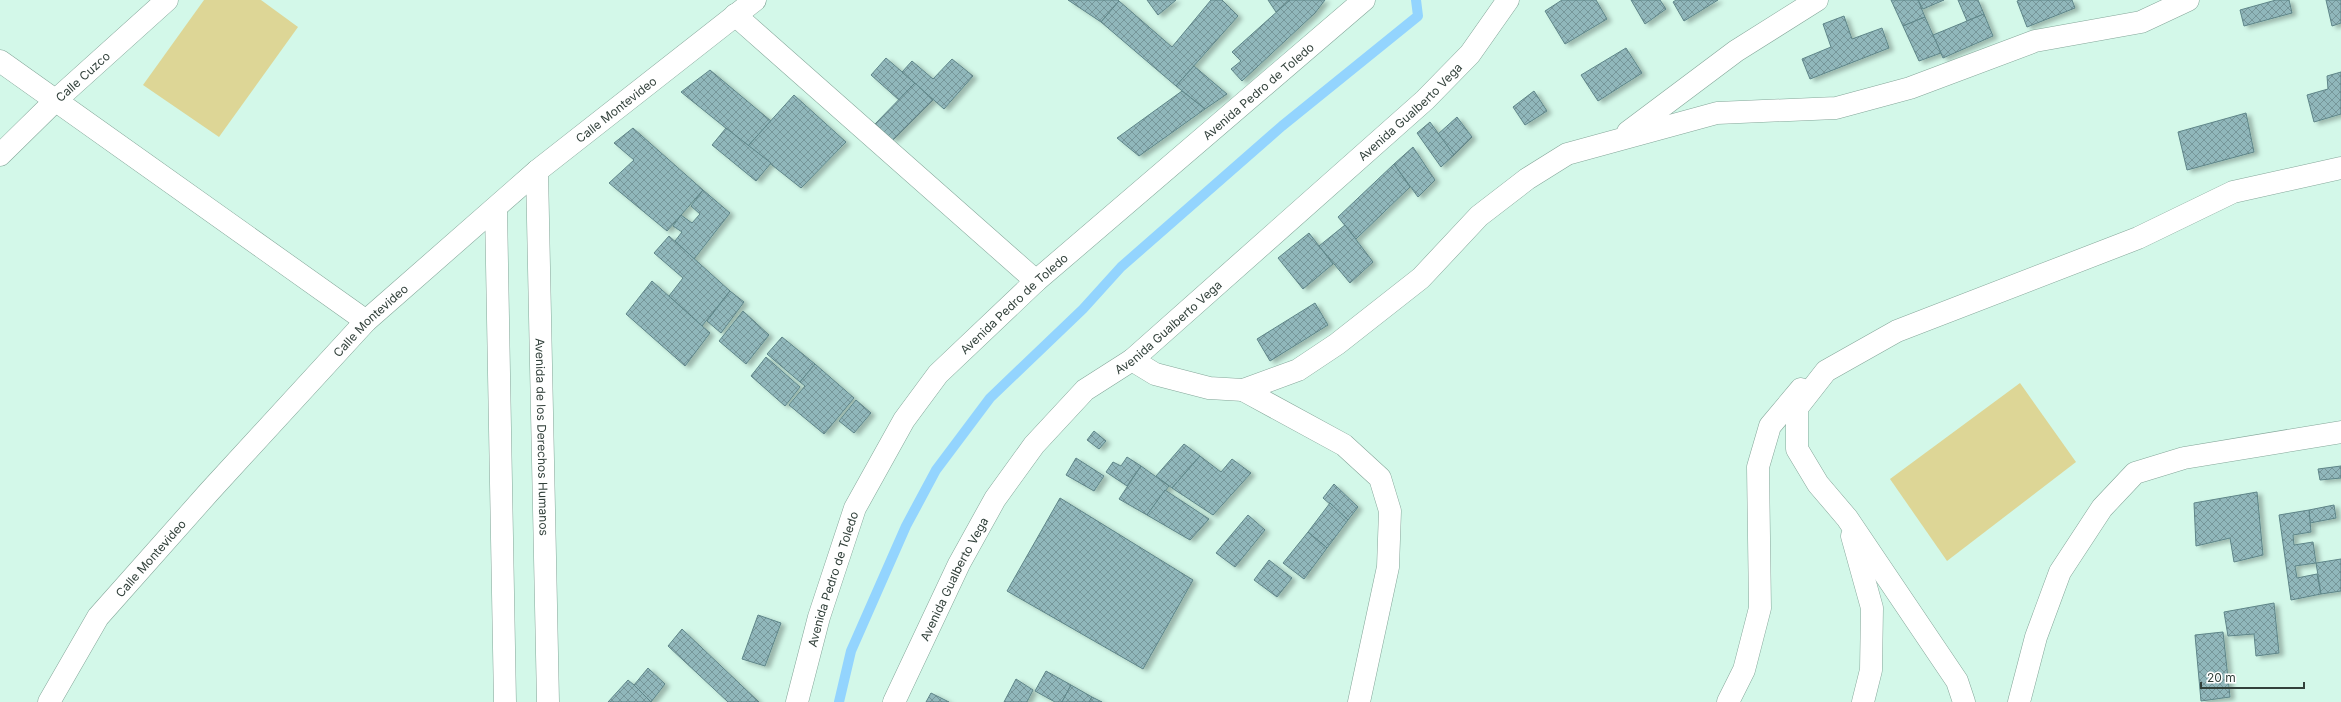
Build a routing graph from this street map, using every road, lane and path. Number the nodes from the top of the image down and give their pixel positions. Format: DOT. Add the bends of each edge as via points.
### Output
graph roads {
  1 [pos="167,0"];
  2 [pos="755,0"];
  3 [pos="1364,0"];
  4 [pos="1508,0"];
  5 [pos="1817,0"];
  6 [pos="2188,0"];
  7 [pos="735,15"];
  8 [pos="0,61"];
  9 [pos="56,100"];
  10 [pos="1619,138"];
  11 [pos="0,156"];
  12 [pos="2341,168"];
  13 [pos="537,171"];
  14 [pos="496,209"];
  15 [pos="1036,281"];
  16 [pos="366,321"];
  17 [pos="1132,360"];
  18 [pos="1826,371"];
  19 [pos="1244,390"];
  20 [pos="2341,432"];
  21 [pos="1847,518"];
  22 [pos="49,702"];
  23 [pos="505,702"];
  24 [pos="548,702"];
  25 [pos="797,702"];
  26 [pos="894,702"];
  27 [pos="1359,702"];
  28 [pos="1728,702"];
  29 [pos="1863,702"];
  30 [pos="1964,702"];
  31 [pos="2019,702"];
  1 -- 9 [label="street, Calle Cuzco"];
  2 -- 7 [label="street, Calle Montevideo"];
  3 -- 15 [label="street, Avenida Pedro de Toledo"];
  4 -- 17 [label="street, Avenida Gualberto Vega" via="1470,54 1425,100"];
  5 -- 10 [label="street" via="1736,51"];
  6 -- 10 [label="street" via="2141,22 2035,41 1910,88 1836,108 1717,113"];
  7 -- 13 [label="street, Calle Montevideo"];
  7 -- 15 [label="street"];
  8 -- 9 [label="street"];
  9 -- 11 [label="street, Calle Cuzco"];
  9 -- 16 [label="street"];
  10 -- 19 [label="street" via="1567,154 1526,179 1479,216 1421,278 1338,344 1298,370"];
  12 -- 18 [label="street" via="2233,192 2138,238 1898,331"];
  13 -- 14 [label="street, Calle Montevideo"];
  13 -- 24 [label="street, Avenida de los Derechos Humanos"];
  14 -- 16 [label="street, Calle Montevideo"];
  14 -- 23 [label="street"];
  15 -- 25 [label="street, Avenida Pedro de Toledo" via="938,374 904,420 855,508 818,617"];
  16 -- 22 [label="street, Calle Montevideo" via="98,617"];
  17 -- 19 [label="street" via="1155,374 1209,388"];
  17 -- 26 [label="street, Avenida Gualberto Vega" via="1085,390 1034,445 995,499 959,564"];
  18 -- 21 [label="street" via="1797,408 1798,449 1818,484"];
  18 -- 28 [label="street" via="1799,391 1770,426 1758,467 1760,608 1744,670"];
  19 -- 27 [label="street" via="1344,445 1380,478 1390,511 1388,567"];
  20 -- 31 [label="street" via="2184,458 2135,473 2102,508 2060,572 2036,637"];
  21 -- 29 [label="street" via="1872,608 1870,670"];
  21 -- 30 [label="street" via="1957,681"];
}
